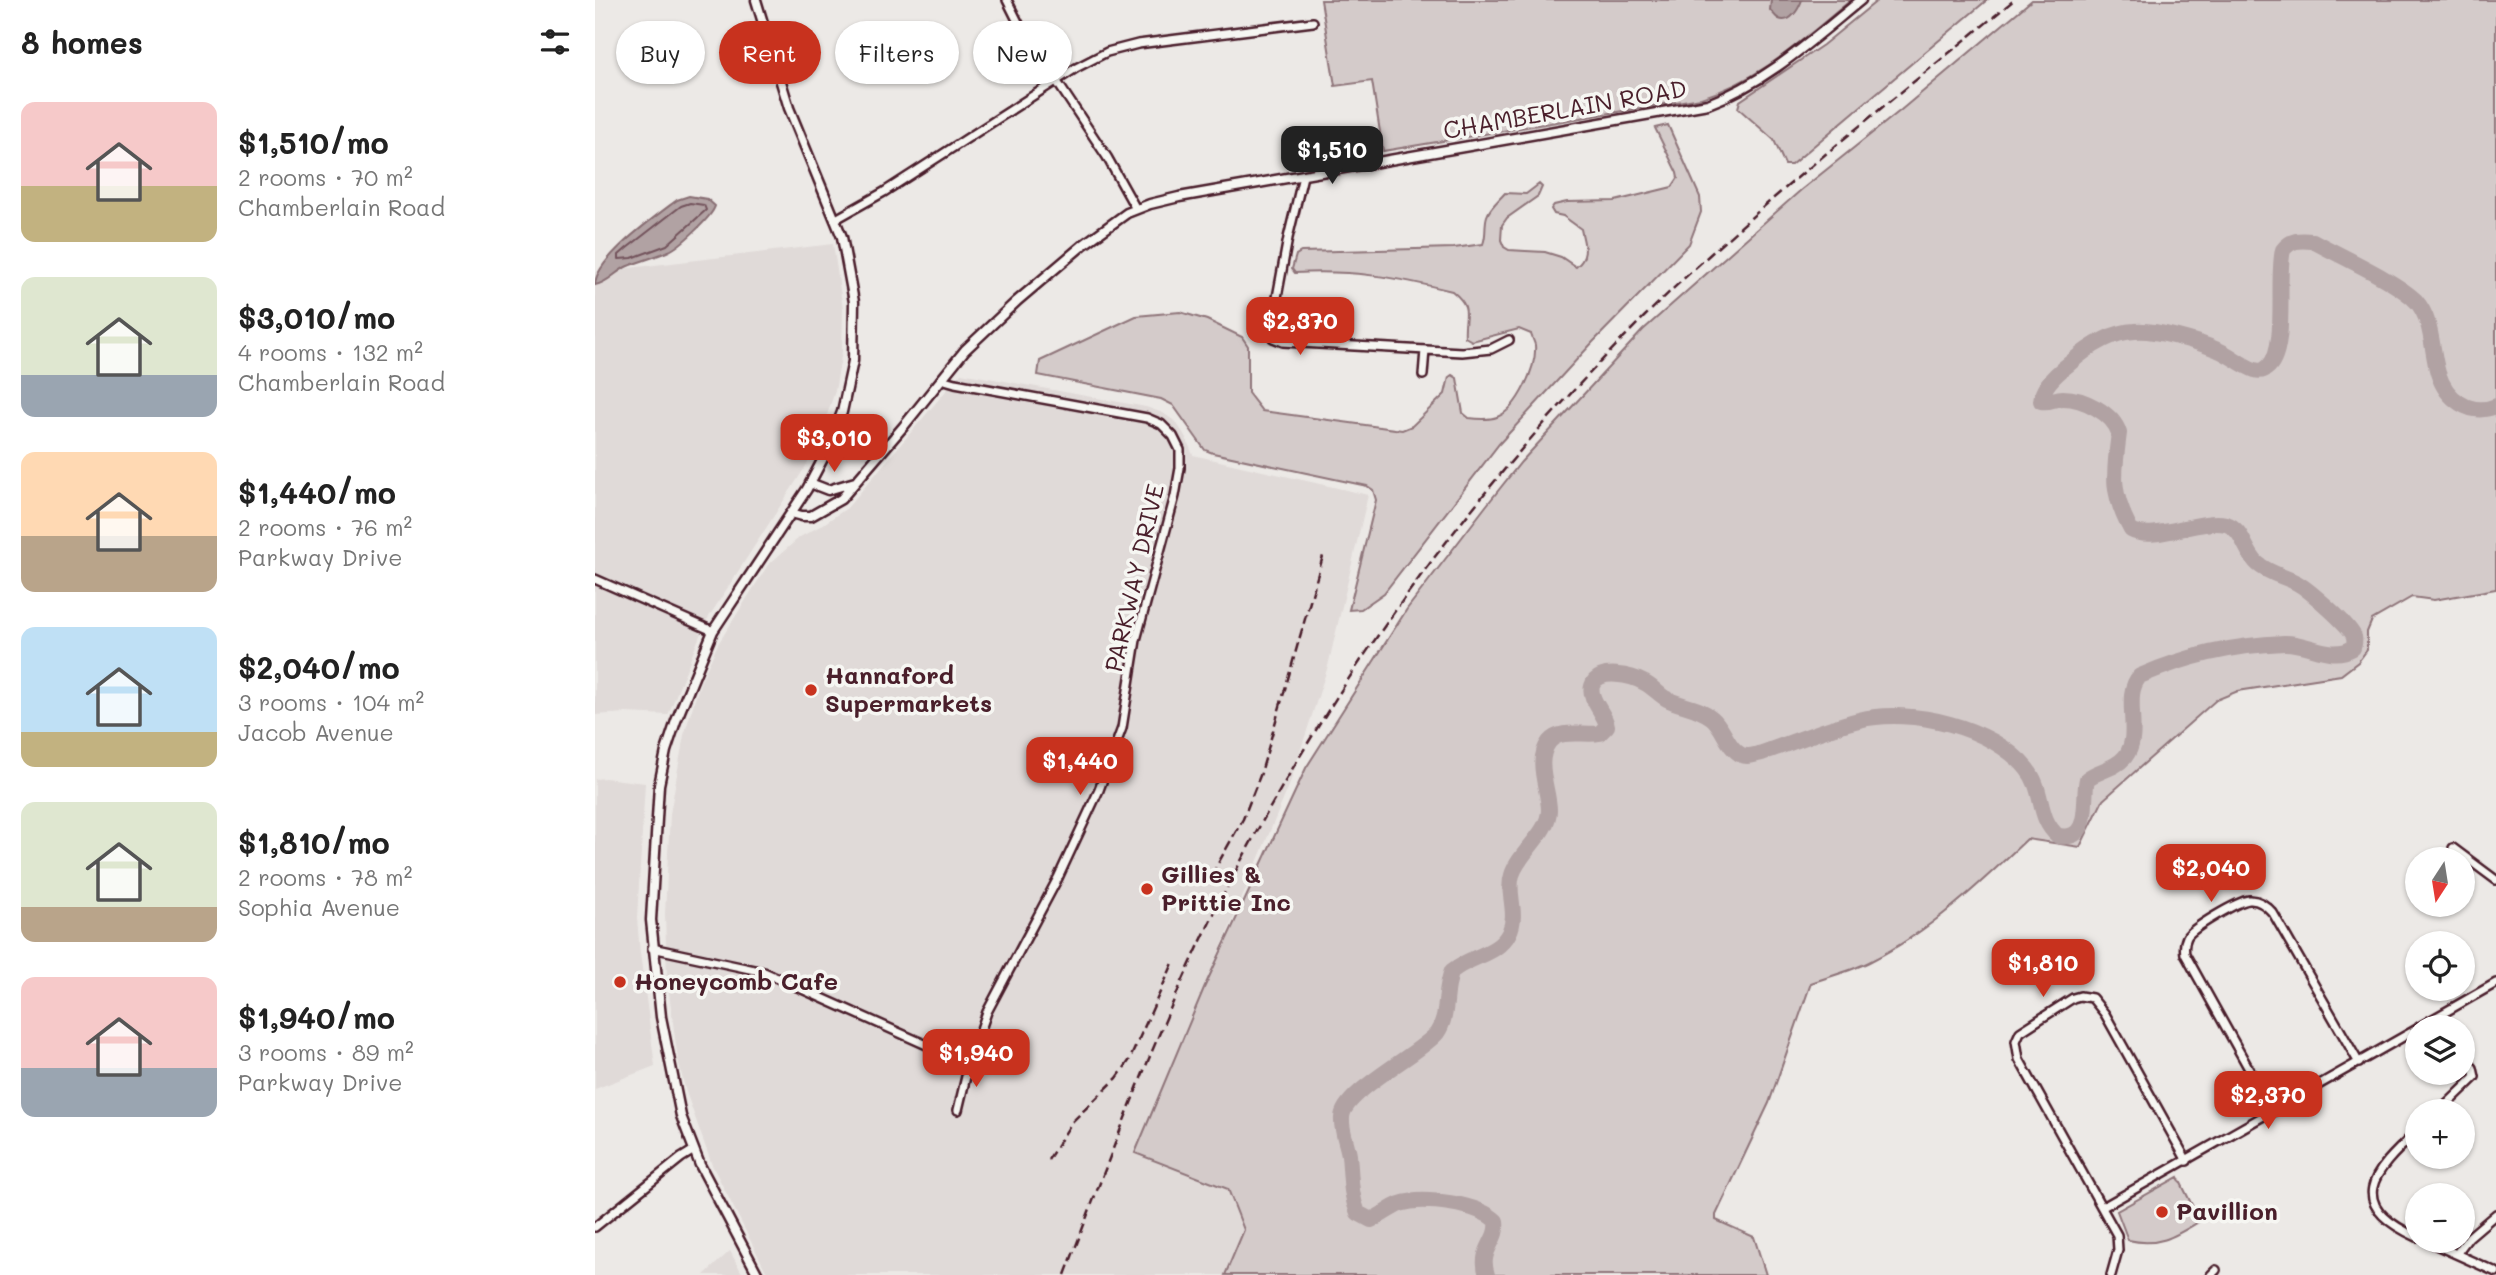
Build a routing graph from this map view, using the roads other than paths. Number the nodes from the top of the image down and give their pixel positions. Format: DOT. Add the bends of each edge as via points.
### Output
graph roads {
  1 [pos="756,0"];
  2 [pos="1007,0"];
  3 [pos="1861,0"];
  4 [pos="1018,21"];
  5 [pos="1313,22"];
  6 [pos="1072,71"];
  7 [pos="1050,84"];
  8 [pos="1057,84"];
  9 [pos="1303,176"];
  10 [pos="1136,209"];
  11 [pos="836,219"];
  12 [pos="1509,340"];
  13 [pos="1425,350"];
  14 [pos="1423,374"];
  15 [pos="941,379"];
  16 [pos="857,481"];
  17 [pos="810,483"];
  18 [pos="791,513"];
  19 [pos="595,579"];
  20 [pos="713,631"];
  21 [pos="2475,864"];
  22 [pos="2496,880"];
  23 [pos="652,948"];
  24 [pos="2496,983"];
  25 [pos="2440,1015"];
  26 [pos="2405,1036"];
  27 [pos="969,1063"];
  28 [pos="2359,1063"];
  29 [pos="2467,1085"];
  30 [pos="2452,1099"];
  31 [pos="958,1110"];
  32 [pos="2273,1112"];
  33 [pos="2405,1144"];
  34 [pos="694,1150"];
  35 [pos="2187,1161"];
  36 [pos="2103,1207"];
  37 [pos="2496,1214"];
  38 [pos="595,1227"];
  39 [pos="2405,1230"];
  40 [pos="2475,1232"];
  41 [pos="2457,1253"];
  42 [pos="2496,1272"];
  43 [pos="758,1275"];
  44 [pos="2111,1275"];
  1 -- 11 [label="street" via="789,108"];
  2 -- 4 [label="street"];
  3 -- 9 [label="street, CHAMBERLAIN ROAD" via="1767,74 1708,104"];
  5 -- 6 [label="street" via="1122,47"];
  7 -- 11 [label="street"];
  8 -- 10 [label="street"];
  9 -- 10 [label="street, CHAMBERLAIN ROAD"];
  9 -- 13 [label="street" via="1272,324 1273,338"];
  10 -- 15 [label="street, CHAMBERLAIN ROAD" via="1100,232 1017,301"];
  11 -- 17 [label="street" via="853,287 853,361 837,426"];
  12 -- 13 [label="street" via="1477,352"];
  13 -- 14 [label="street"];
  15 -- 16 [label="street, CHAMBERLAIN ROAD"];
  15 -- 27 [label="street, PARKWAY DRIVE" via="1154,420 1173,436 1181,458 1136,640 1118,743 1058,878 994,996"];
  16 -- 17 [label="street" via="828,490"];
  16 -- 18 [label="street, CHAMBERLAIN ROAD" via="841,499 819,512 806,517"];
  17 -- 18 [label="street"];
  18 -- 20 [label="street"];
  19 -- 20 [label="street"];
  20 -- 23 [label="street" via="676,720 659,785"];
  21 -- 22 [label="street"];
  23 -- 27 [label="street" via="764,972"];
  23 -- 34 [label="street" via="676,1099"];
  24 -- 25 [label="street"];
  26 -- 28 [label="street"];
  27 -- 31 [label="street, PARKWAY DRIVE"];
  28 -- 32 [label="street"];
  28 -- 32 [label="street" via="2273,913 2256,901 2239,903 2190,933 2185,954"];
  29 -- 30 [label="street"];
  32 -- 35 [label="street"];
  33 -- 39 [label="street" via="2380,1168 2372,1195 2385,1219"];
  34 -- 38 [label="street"];
  34 -- 43 [label="street"];
  35 -- 36 [label="street"];
  35 -- 36 [label="street" via="2100,1006 2086,996 2073,998 2025,1027 2016,1045 2022,1066"];
  36 -- 44 [label="street" via="2118,1242"];
  37 -- 40 [label="street"];
  41 -- 42 [label="street"];
}
